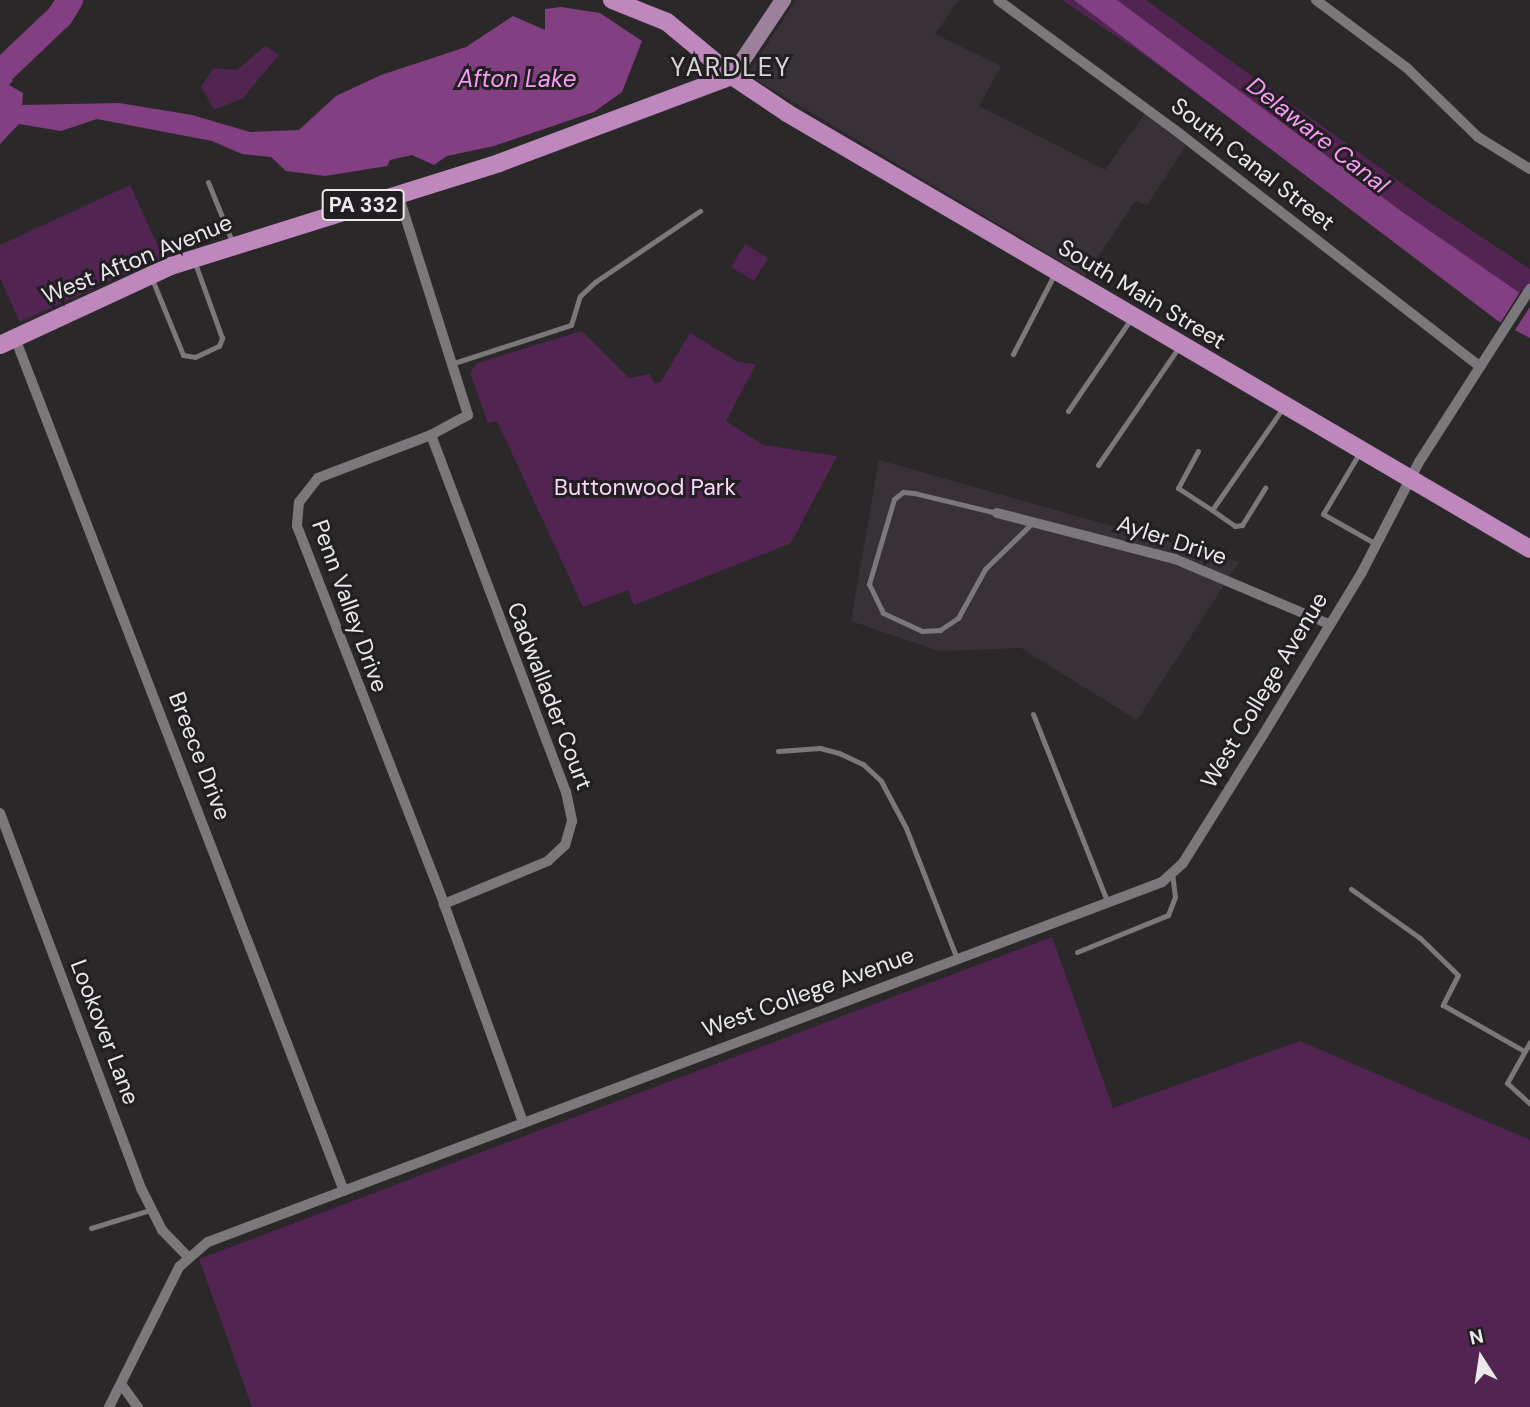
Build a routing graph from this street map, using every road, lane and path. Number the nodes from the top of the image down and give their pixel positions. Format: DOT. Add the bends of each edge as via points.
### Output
graph roads {
  1 [pos="612,0"];
  2 [pos="783,0"];
  3 [pos="998,0"];
  4 [pos="1316,0"];
  5 [pos="732,76"];
  6 [pos="1530,169"];
  7 [pos="208,182"];
  8 [pos="398,194"];
  9 [pos="701,211"];
  10 [pos="234,244"];
  11 [pos="193,258"];
  12 [pos="1056,272"];
  13 [pos="150,276"];
  14 [pos="1530,289"];
  15 [pos="1131,317"];
  16 [pos="8,341"];
  17 [pos="1180,345"];
  18 [pos="1013,354"];
  19 [pos="453,363"];
  20 [pos="1479,366"];
  21 [pos="1285,405"];
  22 [pos="1068,411"];
  23 [pos="431,435"];
  24 [pos="1361,449"];
  25 [pos="1198,452"];
  26 [pos="1098,465"];
  27 [pos="1410,478"];
  28 [pos="1265,488"];
  29 [pos="1212,510"];
  30 [pos="997,513"];
  31 [pos="1033,522"];
  32 [pos="1376,544"];
  33 [pos="1530,549"];
  34 [pos="1329,624"];
  35 [pos="1033,714"];
  36 [pos="778,751"];
  37 [pos="0,813"];
  38 [pos="1172,874"];
  39 [pos="1351,890"];
  40 [pos="1108,903"];
  41 [pos="444,904"];
  42 [pos="1077,952"];
  43 [pos="957,959"];
  44 [pos="1530,1042"];
  45 [pos="1524,1051"];
  46 [pos="1530,1104"];
  47 [pos="523,1122"];
  48 [pos="344,1191"];
  49 [pos="150,1210"];
  50 [pos="91,1228"];
  51 [pos="187,1256"];
  52 [pos="121,1384"];
  53 [pos="109,1407"];
  54 [pos="138,1407"];
  1 -- 5 [label="main road, South Main Street" via="667,22"];
  2 -- 5 [label="main road"];
  3 -- 20 [label="street, South Canal Street" via="1107,78"];
  4 -- 6 [label="street" via="1407,68 1478,137"];
  5 -- 8 [label="main road, West Afton Avenue / PA 332" via="523,155"];
  5 -- 12 [label="main road, South Main Street"];
  7 -- 10 [label="lane"];
  8 -- 10 [label="main road, West Afton Avenue / PA 332"];
  8 -- 19 [label="street, Penn Valley Drive"];
  9 -- 19 [label="lane" via="595,282 580,296 571,325"];
  10 -- 11 [label="main road, West Afton Avenue / PA 332"];
  11 -- 13 [label="main road, West Afton Avenue / PA 332"];
  11 -- 13 [label="lane" via="221,334 219,346 204,354 183,355"];
  12 -- 15 [label="main road, South Main Street"];
  12 -- 18 [label="lane"];
  13 -- 16 [label="main road, West Afton Avenue / PA 332"];
  14 -- 20 [label="street, West College Avenue"];
  15 -- 17 [label="main road, South Main Street"];
  15 -- 22 [label="lane"];
  16 -- 48 [label="street, Breece Drive"];
  17 -- 21 [label="main road, South Main Street"];
  17 -- 26 [label="lane"];
  19 -- 23 [label="street, Penn Valley Drive" via="468,415"];
  20 -- 27 [label="street, West College Avenue"];
  21 -- 24 [label="main road, South Main Street"];
  21 -- 29 [label="lane"];
  23 -- 41 [label="street, Cadwallader Court" via="566,792 572,821 565,845 548,861"];
  23 -- 41 [label="street, Penn Valley Drive" via="318,478 305,490 296,514 302,545"];
  24 -- 27 [label="main road, South Main Street"];
  24 -- 32 [label="lane" via="1324,514"];
  25 -- 29 [label="lane" via="1178,488"];
  27 -- 32 [label="street, West College Avenue"];
  27 -- 33 [label="main road, South Main Street"];
  28 -- 29 [label="lane" via="1242,525 1235,526"];
  30 -- 31 [label="street, Ayler Drive"];
  30 -- 31 [label="lane" via="903,492 894,499 869,584 883,614 922,631 940,631 958,618 985,569"];
  31 -- 34 [label="street, Ayler Drive" via="1175,559"];
  32 -- 34 [label="street, West College Avenue"];
  34 -- 38 [label="street, West College Avenue"];
  35 -- 40 [label="lane"];
  36 -- 43 [label="lane" via="820,748 839,752 863,764 881,781 906,828"];
  37 -- 49 [label="street, Lookover Lane"];
  38 -- 40 [label="street, West College Avenue"];
  38 -- 42 [label="lane" via="1175,897 1168,915"];
  39 -- 45 [label="lane" via="1420,938 1458,975 1443,1004"];
  40 -- 43 [label="street, West College Avenue"];
  41 -- 47 [label="street, Penn Valley Drive"];
  43 -- 47 [label="street, West College Avenue"];
  44 -- 45 [label="lane"];
  45 -- 46 [label="lane" via="1507,1083"];
  47 -- 48 [label="street, West College Avenue"];
  48 -- 51 [label="street, West College Avenue" via="208,1242"];
  49 -- 50 [label="lane"];
  49 -- 51 [label="street, Lookover Lane"];
  51 -- 52 [label="street"];
  52 -- 53 [label="street"];
  52 -- 54 [label="street"];
}
